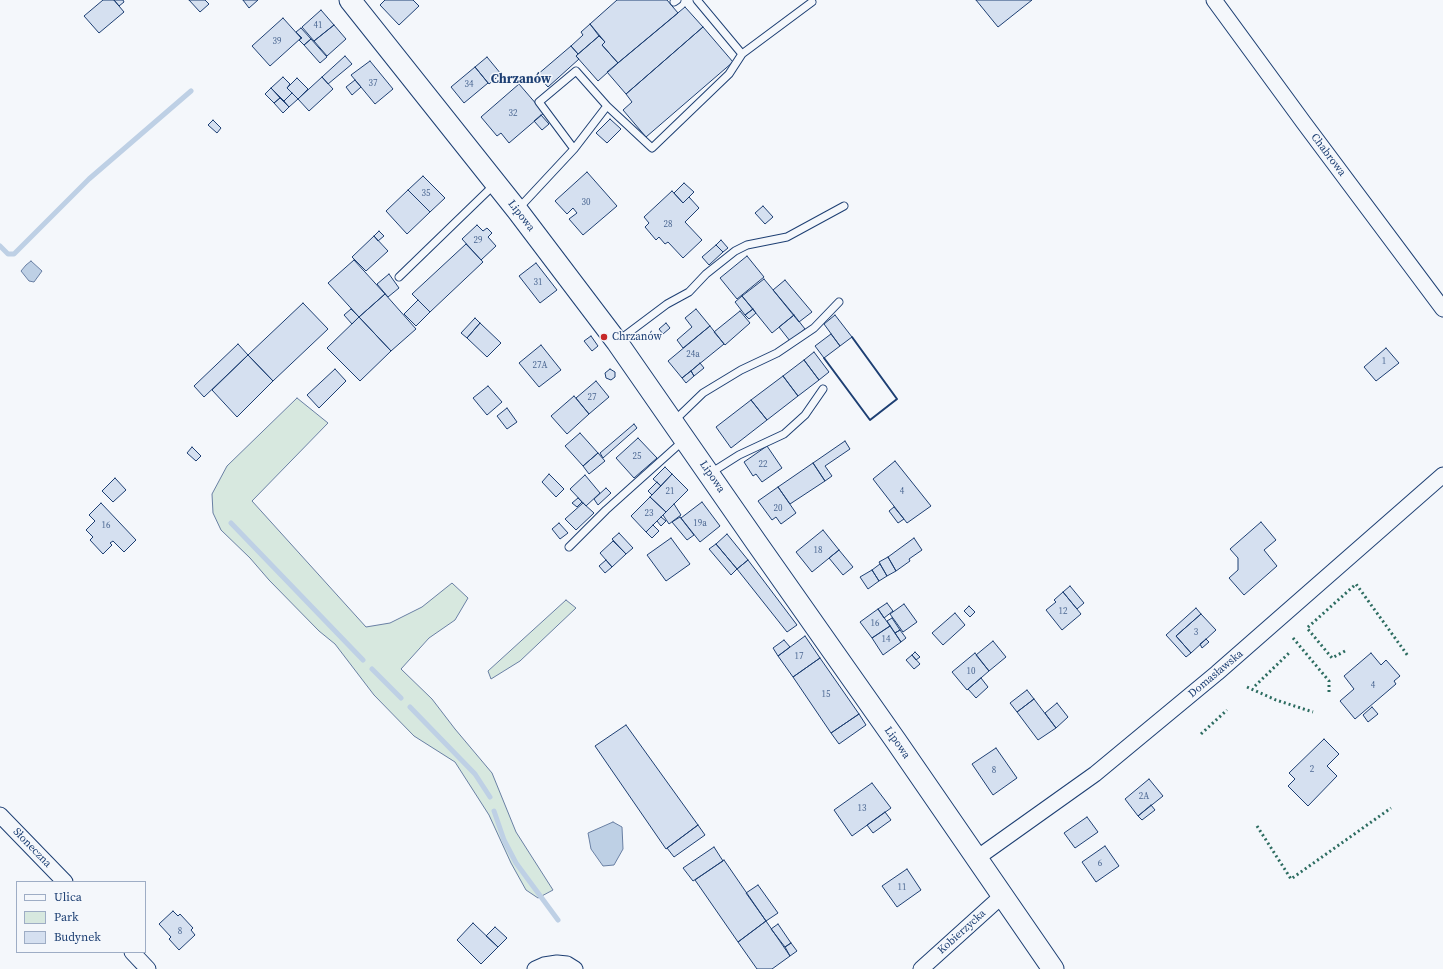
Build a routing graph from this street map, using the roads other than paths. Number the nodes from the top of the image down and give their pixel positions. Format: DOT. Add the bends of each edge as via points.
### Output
graph roads {
  1 [pos="350,0"];
  2 [pos="697,0"];
  3 [pos="1214,0"];
  4 [pos="812,2"];
  5 [pos="742,54"];
  6 [pos="607,106"];
  7 [pos="574,149"];
  8 [pos="496,184"];
  9 [pos="844,206"];
  10 [pos="517,210"];
  11 [pos="399,277"];
  12 [pos="838,302"];
  13 [pos="1443,309"];
  14 [pos="617,342"];
  15 [pos="823,389"];
  16 [pos="673,421"];
  17 [pos="685,438"];
  18 [pos="709,474"];
  19 [pos="1443,475"];
  20 [pos="569,546"];
  21 [pos="0,815"];
  22 [pos="978,858"];
  23 [pos="63,881"];
  24 [pos="1003,896"];
  25 [pos="133,953"];
  26 [pos="148,969"];
  27 [pos="535,969"];
  28 [pos="575,969"];
  29 [pos="921,969"];
  30 [pos="1052,969"];
  1 -- 8 [label="street, Lipowa"];
  2 -- 5 [label="lane"];
  3 -- 13 [label="street, Chabrowa"];
  4 -- 5 [label="lane"];
  5 -- 6 [label="lane" via="729,74 652,148"];
  6 -- 7 [label="lane"];
  6 -- 7 [label="lane" via="576,71 539,102"];
  7 -- 10 [label="lane"];
  8 -- 10 [label="street, Lipowa"];
  8 -- 11 [label="lane"];
  9 -- 14 [label="lane" via="787,237 747,245 735,251 706,274 689,292 667,304"];
  10 -- 14 [label="street, Lipowa"];
  12 -- 16 [label="lane" via="814,328 777,353 741,370 703,393"];
  14 -- 16 [label="street, Lipowa"];
  15 -- 18 [label="lane" via="805,415 784,434 738,455"];
  16 -- 17 [label="street, Lipowa"];
  17 -- 18 [label="street, Lipowa"];
  17 -- 20 [label="lane"];
  18 -- 22 [label="street, Lipowa"];
  19 -- 22 [label="street, Domasławska" via="1217,674 1095,774"];
  21 -- 23 [label="street, Słoneczna"];
  22 -- 24 [label="street, Lipowa"];
  24 -- 29 [label="street, Kobierzycka"];
  24 -- 30 [label="street, Lipowa"];
  25 -- 26 [label="street"];
  27 -- 28 [label="street" via="557,962"];
}
